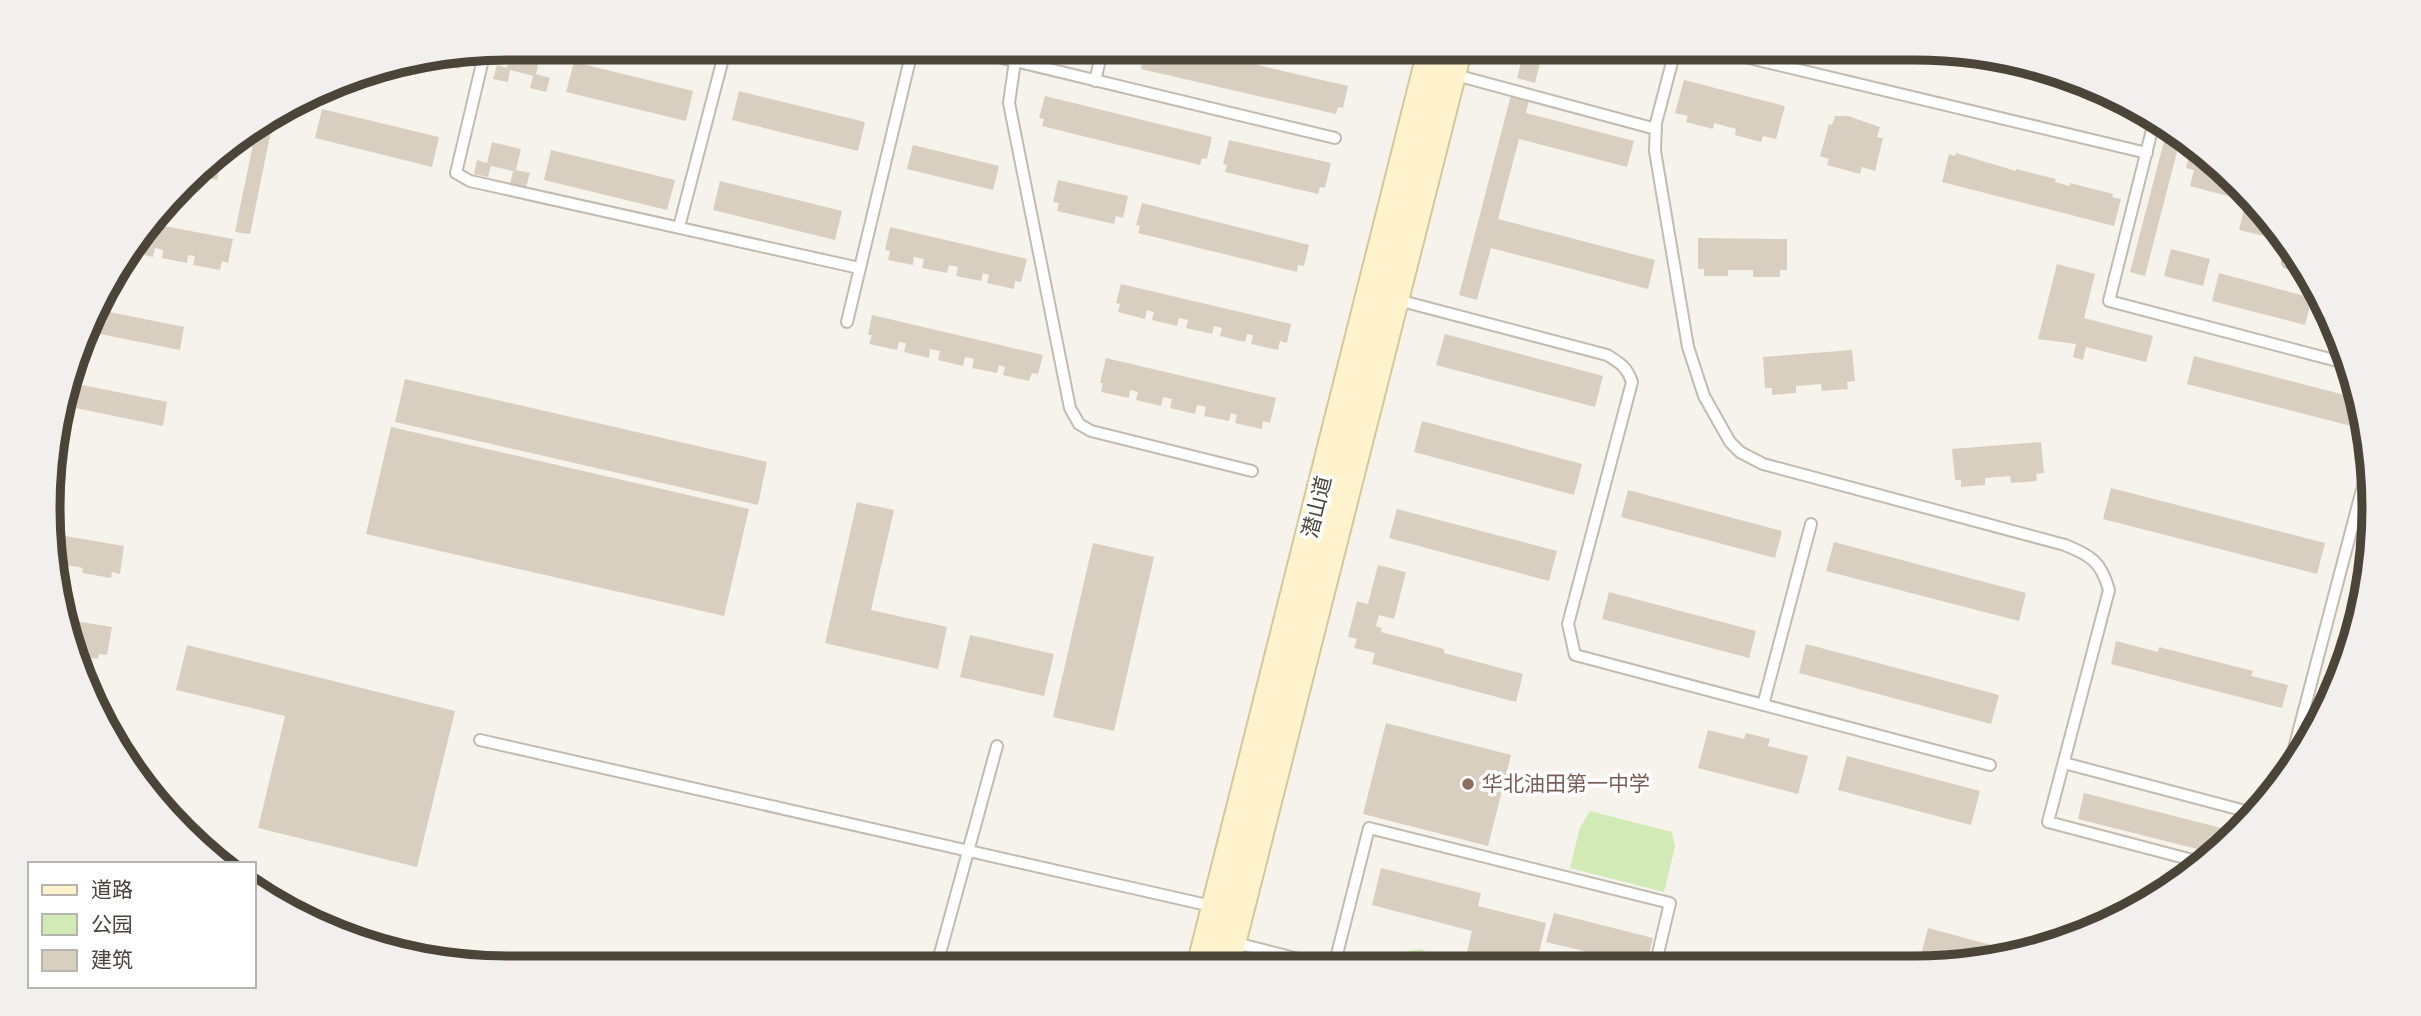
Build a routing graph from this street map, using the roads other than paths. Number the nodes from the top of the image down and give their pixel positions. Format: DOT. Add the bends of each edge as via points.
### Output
graph roads {
  1 [pos="483,60"];
  2 [pos="723,60"];
  3 [pos="910,60"];
  4 [pos="1011,60"];
  5 [pos="1100,60"];
  6 [pos="1430,60"];
  7 [pos="1673,60"];
  8 [pos="1757,60"];
  9 [pos="1015,61"];
  10 [pos="1454,61"];
  11 [pos="1095,81"];
  12 [pos="1656,129"];
  13 [pos="2152,129"];
  14 [pos="1335,138"];
  15 [pos="2147,153"];
  16 [pos="679,227"];
  17 [pos="859,268"];
  18 [pos="1394,299"];
  19 [pos="847,322"];
  20 [pos="2337,361"];
  21 [pos="1252,471"];
  22 [pos="2361,491"];
  23 [pos="1811,524"];
  24 [pos="1763,705"];
  25 [pos="480,740"];
  26 [pos="2296,740"];
  27 [pos="997,746"];
  28 [pos="2064,763"];
  29 [pos="1990,765"];
  30 [pos="2244,811"];
  31 [pos="968,851"];
  32 [pos="2191,860"];
  33 [pos="1216,907"];
  34 [pos="1229,954"];
  35 [pos="939,956"];
  36 [pos="1204,956"];
  37 [pos="1335,956"];
  38 [pos="1658,956"];
  1 -- 16 [label="lane" via="456,173 470,181"];
  2 -- 16 [label="lane"];
  3 -- 17 [label="lane"];
  4 -- 9 [label="lane"];
  5 -- 11 [label="lane"];
  6 -- 33 [label="main road, 潜山道"];
  7 -- 12 [label="lane"];
  8 -- 15 [label="lane"];
  9 -- 11 [label="lane"];
  9 -- 21 [label="lane" via="1009,103 1070,408 1079,424 1091,431"];
  10 -- 12 [label="lane"];
  10 -- 18 [label="main road, 潜山道"];
  11 -- 14 [label="lane"];
  12 -- 28 [label="lane" via="1688,347 1704,396 1740,452 1763,464 2065,545 2094,559 2104,572 2109,590"];
  13 -- 15 [label="lane"];
  15 -- 20 [label="lane" via="2109,301"];
  16 -- 17 [label="lane"];
  17 -- 19 [label="lane"];
  18 -- 24 [label="lane" via="1606,355 1629,371 1632,383 1568,624 1575,655"];
  18 -- 34 [label="main road, 潜山道"];
  22 -- 26 [label="lane"];
  23 -- 24 [label="lane"];
  24 -- 29 [label="lane"];
  25 -- 31 [label="lane"];
  27 -- 31 [label="lane"];
  28 -- 30 [label="lane"];
  28 -- 32 [label="lane" via="2049,822"];
  31 -- 33 [label="lane"];
  31 -- 35 [label="lane"];
  33 -- 36 [label="main road, 潜山道"];
  37 -- 38 [label="lane" via="1369,828 1671,903"];
}
